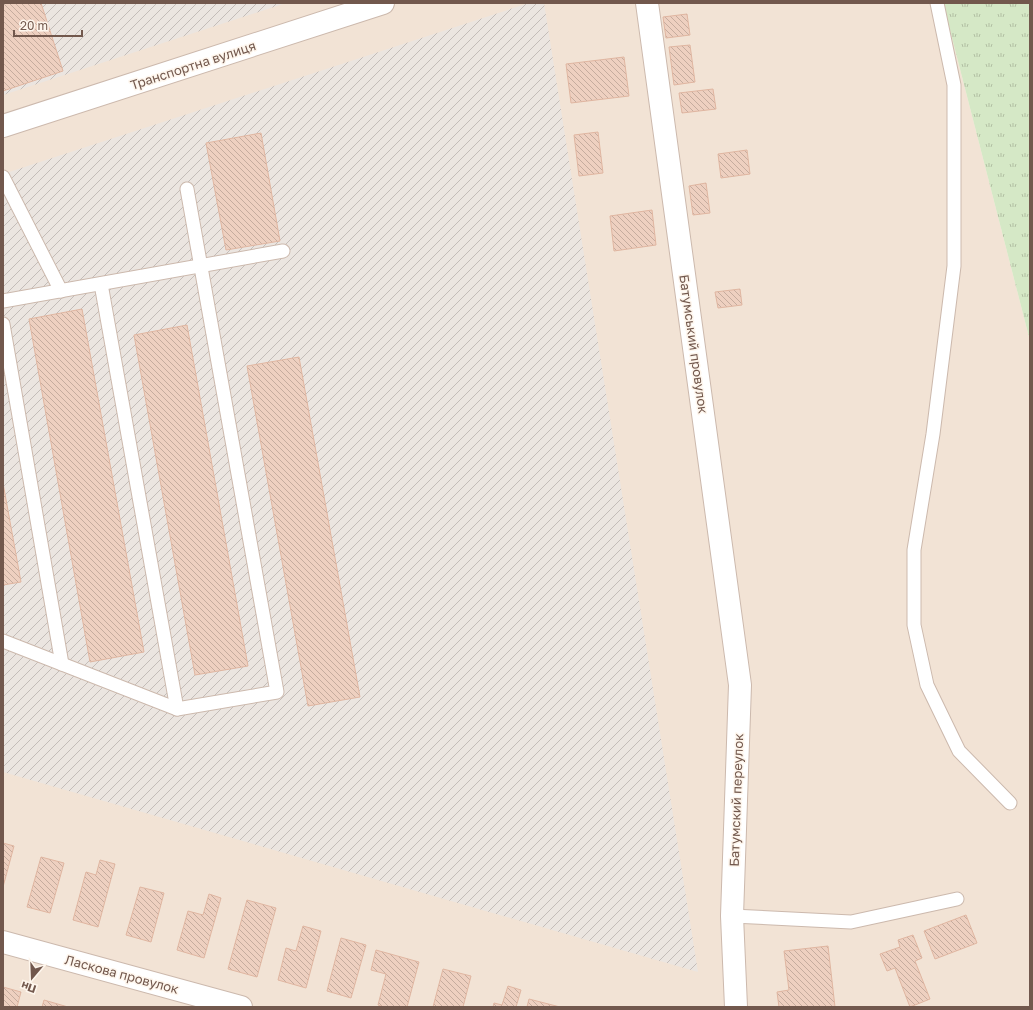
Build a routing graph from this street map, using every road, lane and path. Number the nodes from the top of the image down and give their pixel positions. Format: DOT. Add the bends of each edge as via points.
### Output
graph roads {
  1 [pos="383,3"];
  2 [pos="648,3"];
  3 [pos="936,3"];
  4 [pos="3,126"];
  5 [pos="3,177"];
  6 [pos="187,188"];
  7 [pos="283,251"];
  8 [pos="201,266"];
  9 [pos="101,284"];
  10 [pos="61,291"];
  11 [pos="3,301"];
  12 [pos="3,324"];
  13 [pos="3,641"];
  14 [pos="62,664"];
  15 [pos="740,684"];
  16 [pos="177,709"];
  17 [pos="1010,803"];
  18 [pos="958,899"];
  19 [pos="732,916"];
  20 [pos="3,942"];
  21 [pos="241,1007"];
  22 [pos="736,1007"];
  1 -- 4 [label="street, Транспортна вулиця"];
  2 -- 15 [label="street, Батумський провулок"];
  3 -- 17 [label="lane" via="954,85 954,266 933,434 914,550 914,625 927,685 959,751"];
  5 -- 10 [label="lane"];
  6 -- 8 [label="lane"];
  7 -- 8 [label="lane"];
  8 -- 9 [label="lane"];
  8 -- 16 [label="lane" via="278,692"];
  9 -- 10 [label="lane"];
  9 -- 16 [label="lane"];
  10 -- 11 [label="lane"];
  12 -- 14 [label="lane"];
  13 -- 14 [label="lane"];
  14 -- 16 [label="lane"];
  15 -- 19 [label="street, Батумский переулок"];
  18 -- 19 [label="lane" via="851,922"];
  19 -- 22 [label="street, Батумский переулок"];
  20 -- 21 [label="street, Ласкова провулок"];
}
